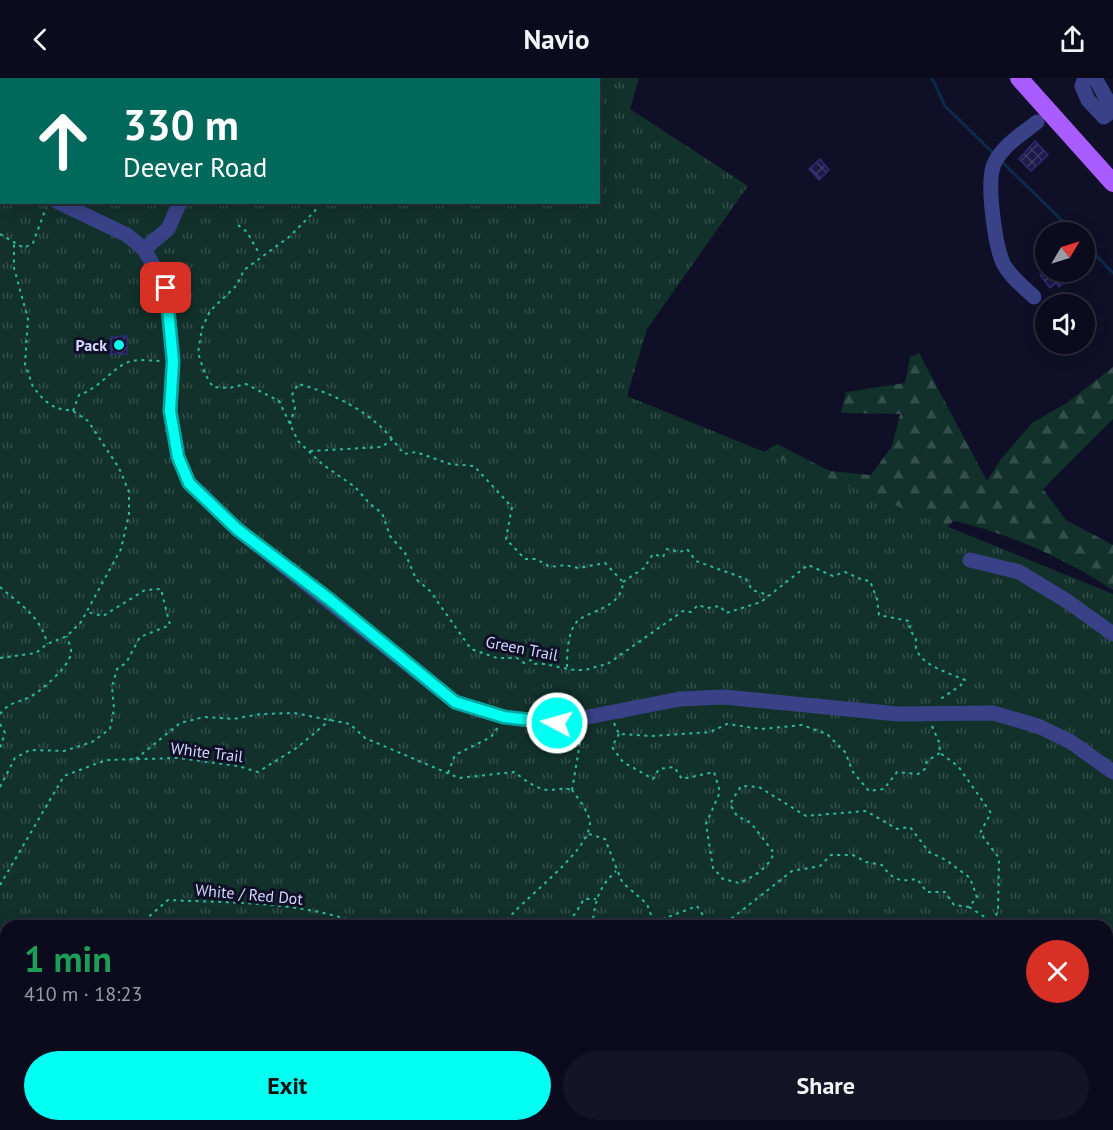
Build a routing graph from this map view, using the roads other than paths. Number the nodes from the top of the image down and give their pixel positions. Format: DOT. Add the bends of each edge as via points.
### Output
graph roads {
  1 [pos="1018,78"];
  2 [pos="1085,78"];
  3 [pos="1095,78"];
  4 [pos="1041,103"];
  5 [pos="1036,122"];
  6 [pos="1059,124"];
  7 [pos="1113,183"];
  8 [pos="62,204"];
  9 [pos="179,204"];
  10 [pos="144,249"];
  11 [pos="1034,297"];
  12 [pos="969,560"];
  13 [pos="1113,634"];
  14 [pos="1113,772"];
  1 -- 4 [label="main road"];
  2 -- 3 [label="street" via="1083,91 1104,117 1111,110"];
  4 -- 5 [label="street"];
  4 -- 6 [label="main road"];
  5 -- 6 [label="street" via="1045,128"];
  5 -- 11 [label="street" via="998,157 989,182 1002,261"];
  6 -- 7 [label="main road"];
  8 -- 10 [label="street" via="127,235"];
  9 -- 10 [label="street" via="168,229"];
  10 -- 14 [label="street" via="166,288 173,361 170,411 178,457 189,483 237,529 455,702 504,717 557,723 680,699 724,697 898,714 993,713 1038,726 1071,742"];
  12 -- 13 [label="street" via="1018,572"];
}
